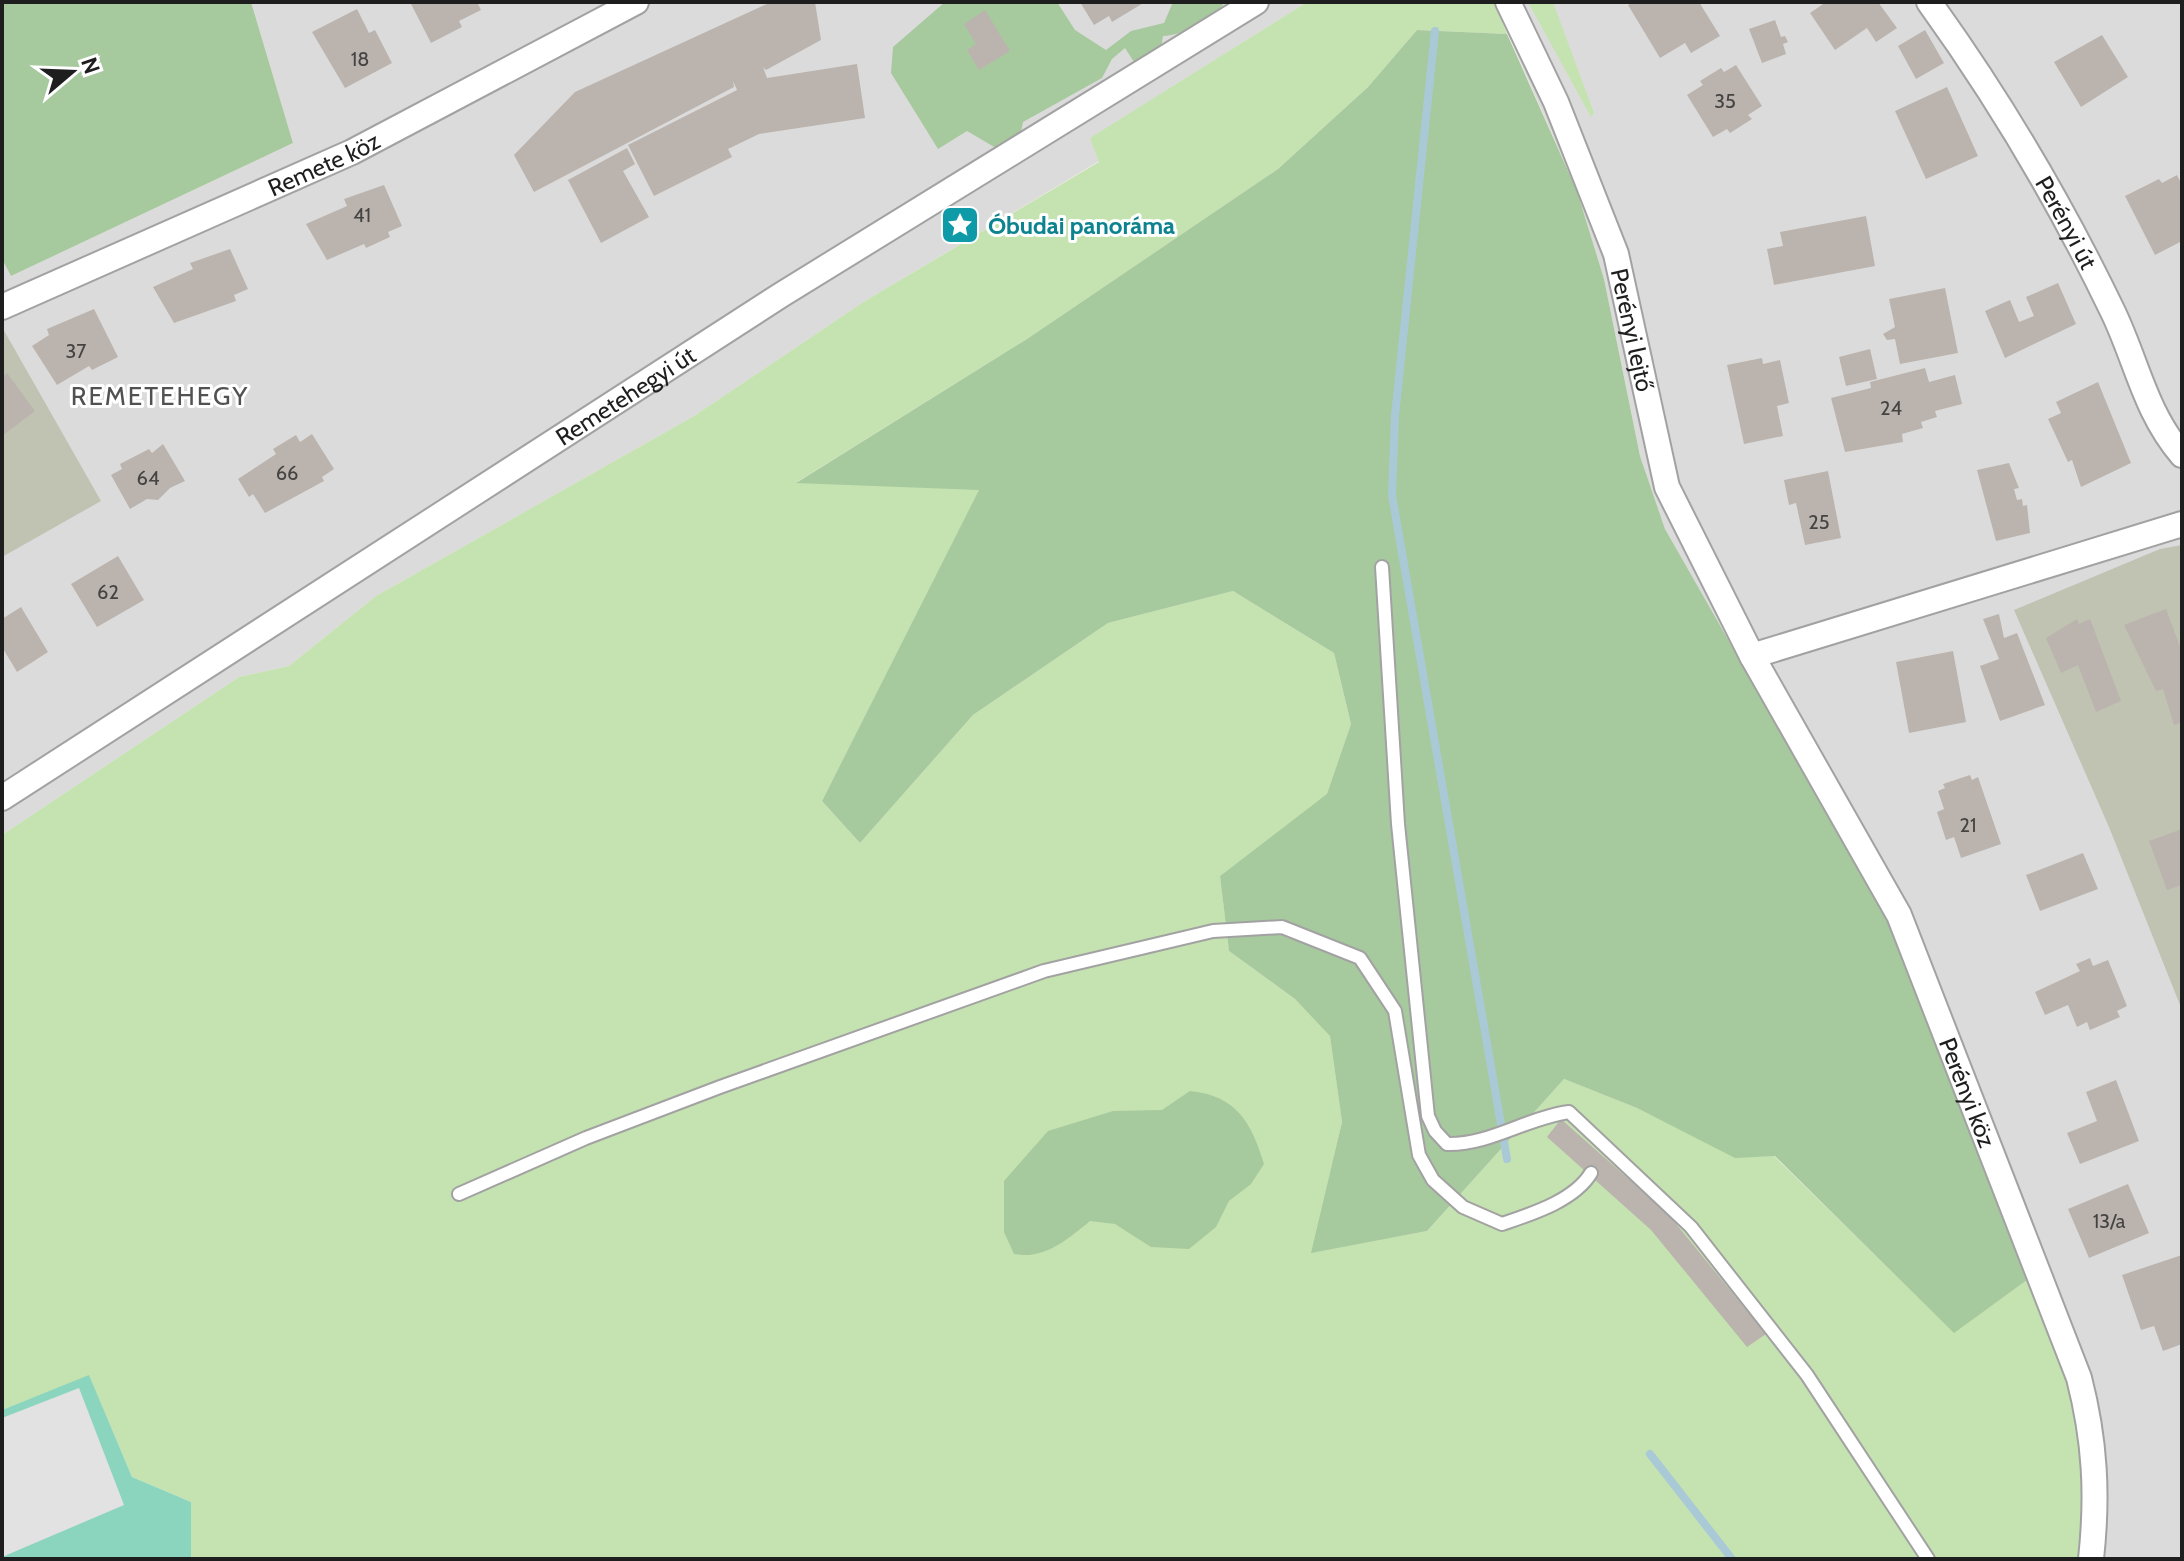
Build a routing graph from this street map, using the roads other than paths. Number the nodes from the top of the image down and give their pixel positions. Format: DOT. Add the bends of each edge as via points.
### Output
graph roads {
  1 [pos="636,2"];
  2 [pos="1256,2"];
  3 [pos="1508,2"];
  4 [pos="1929,2"];
  5 [pos="2,307"];
  6 [pos="2182,455"];
  7 [pos="2182,524"];
  8 [pos="1382,567"];
  9 [pos="1752,656"];
  10 [pos="2,798"];
  11 [pos="1435,1131"];
  12 [pos="1415,1135"];
  13 [pos="1591,1173"];
  14 [pos="459,1194"];
  15 [pos="1928,1559"];
  16 [pos="2091,1559"];
  1 -- 5 [label="street, Remete köz" via="352,152"];
  2 -- 10 [label="street, Remetehegyi út" via="781,295"];
  3 -- 9 [label="street, Perényi lejtő" via="1556,102 1616,254 1667,487"];
  4 -- 6 [label="street, Perényi út" via="1977,68 2035,165 2114,314 2149,407"];
  7 -- 9 [label="street"];
  8 -- 11 [label="lane" via="1398,824 1428,1116"];
  9 -- 16 [label="street, Perényi köz" via="1899,915 2079,1378 2096,1456"];
  11 -- 12 [label="lane"];
  11 -- 15 [label="lane" via="1447,1144 1470,1144 1543,1116 1569,1112 1691,1227 1807,1375"];
  12 -- 13 [label="lane" via="1433,1180 1463,1207 1502,1224 1535,1213 1585,1183"];
  12 -- 14 [label="lane" via="1395,1011 1360,958 1282,927 1213,931 1044,971 586,1138"];
}
